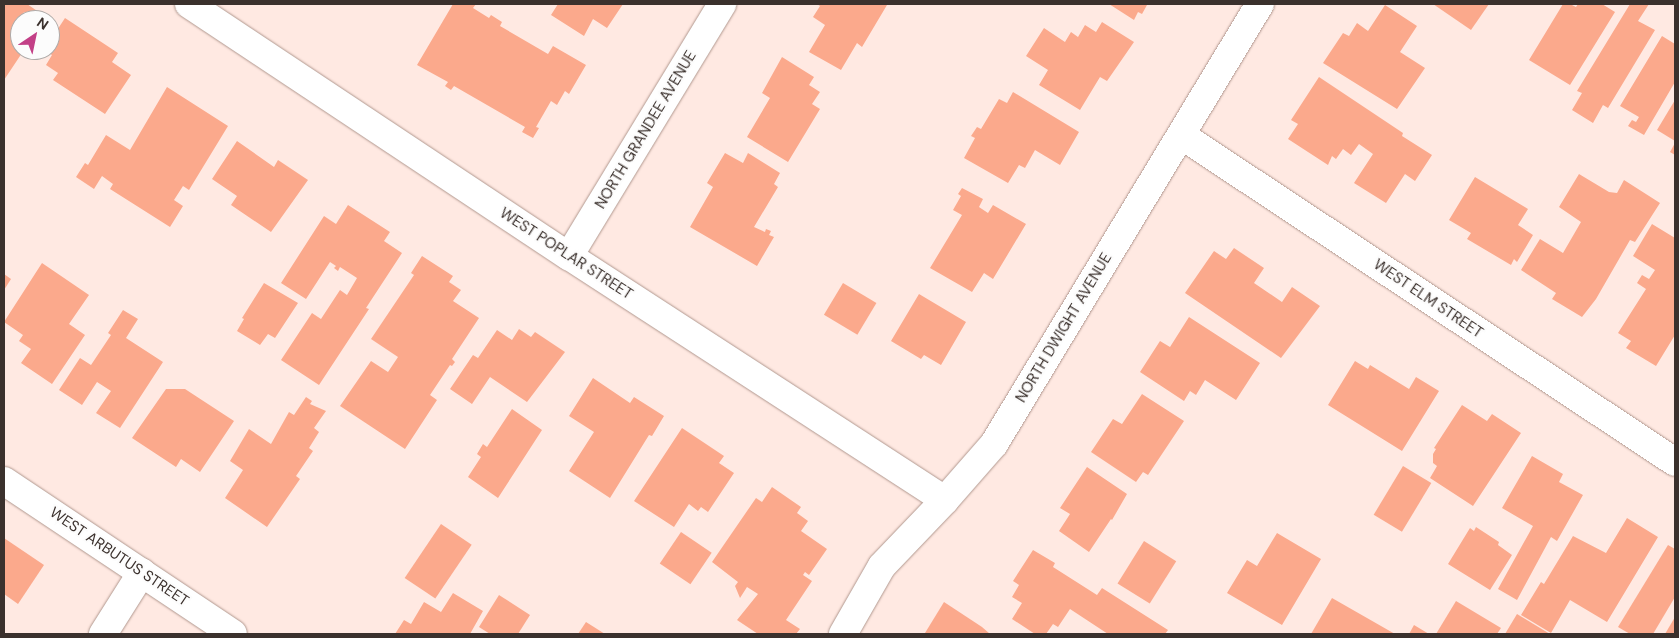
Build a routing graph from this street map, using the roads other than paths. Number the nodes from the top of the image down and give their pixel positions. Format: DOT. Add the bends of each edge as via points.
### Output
graph roads {
  1 [pos="189,4"];
  2 [pos="722,4"];
  3 [pos="1260,4"];
  4 [pos="1181,135"];
  5 [pos="570,256"];
  6 [pos="1675,462"];
  7 [pos="4,481"];
  8 [pos="945,500"];
  9 [pos="142,572"];
  10 [pos="102,634"];
  11 [pos="233,634"];
  12 [pos="844,634"];
  1 -- 5 [label="street, WEST POPLAR STREET"];
  2 -- 5 [label="street, NORTH GRANDEE AVENUE"];
  3 -- 4 [label="street, NORTH DWIGHT AVENUE"];
  4 -- 6 [label="street, WEST ELM STREET"];
  4 -- 8 [label="street, NORTH DWIGHT AVENUE" via="994,444"];
  5 -- 8 [label="street, WEST POPLAR STREET"];
  7 -- 9 [label="street, WEST ARBUTUS STREET"];
  8 -- 12 [label="street, NORTH DWIGHT AVENUE" via="882,566"];
  9 -- 10 [label="street"];
  9 -- 11 [label="street, WEST ARBUTUS STREET"];
}
